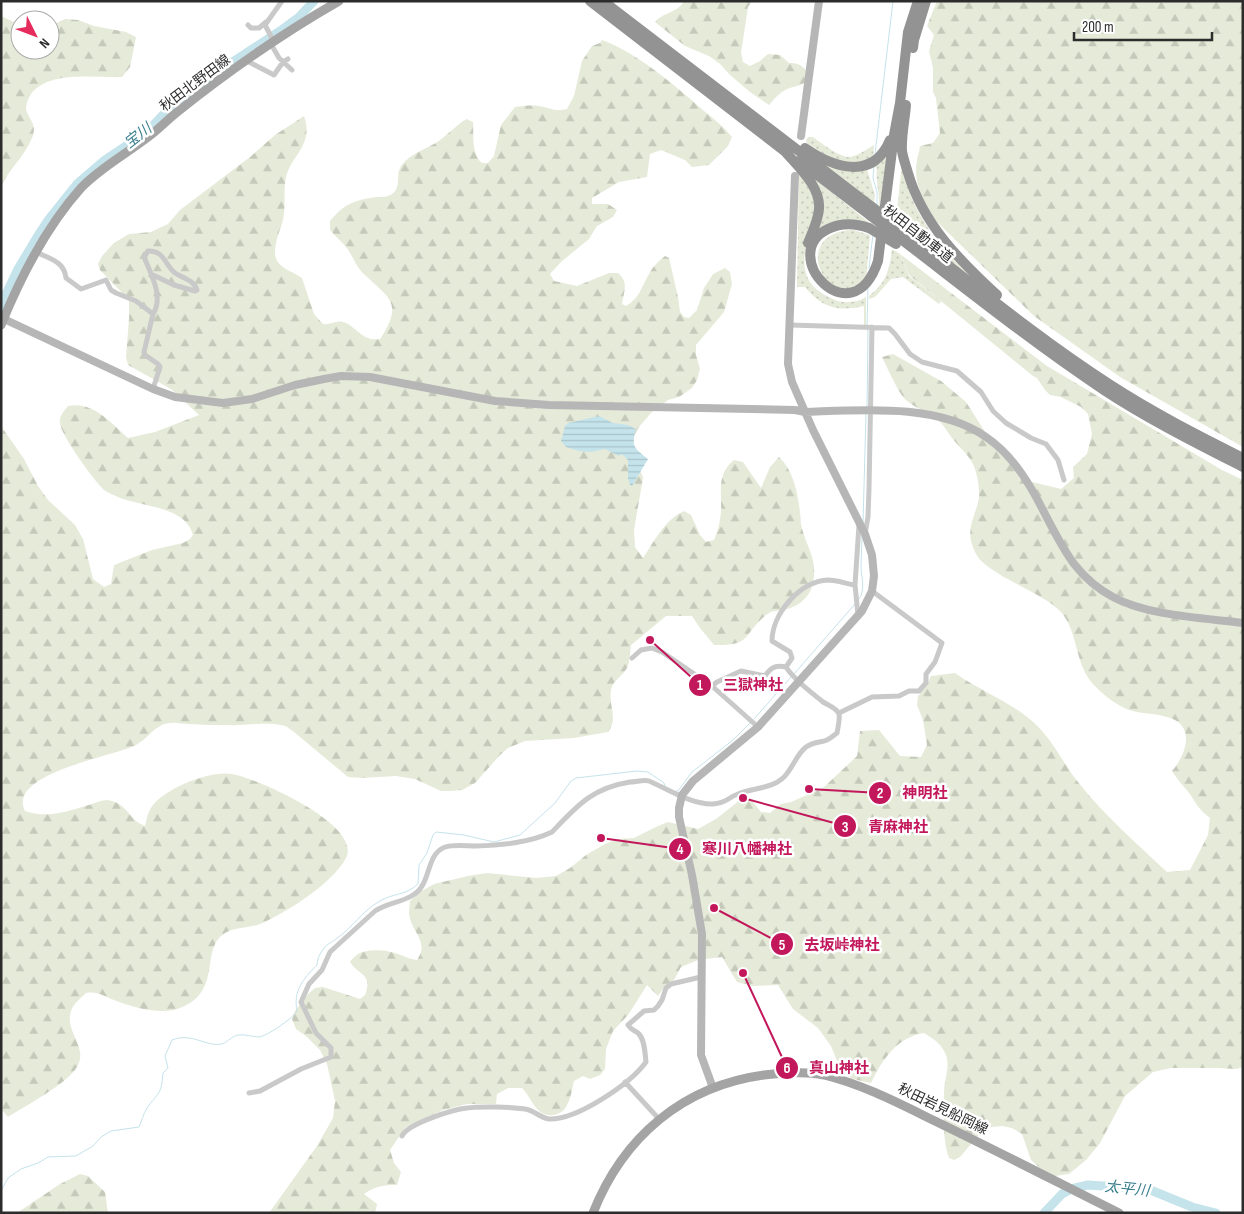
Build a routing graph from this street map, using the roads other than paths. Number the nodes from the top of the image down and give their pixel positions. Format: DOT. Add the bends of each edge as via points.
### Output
graph roads {
  1 [pos="282,1"];
  2 [pos="339,1"];
  3 [pos="590,1"];
  4 [pos="603,1"];
  5 [pos="819,1"];
  6 [pos="913,1"];
  7 [pos="918,1"];
  8 [pos="926,1"];
  9 [pos="266,22"];
  10 [pos="248,26"];
  11 [pos="908,32"];
  12 [pos="272,40"];
  13 [pos="247,61"];
  14 [pos="285,61"];
  15 [pos="292,70"];
  16 [pos="740,105"];
  17 [pos="896,125"];
  18 [pos="801,136"];
  19 [pos="903,138"];
  20 [pos="783,149"];
  21 [pos="795,176"];
  22 [pos="872,211"];
  23 [pos="897,236"];
  24 [pos="36,252"];
  25 [pos="151,276"];
  26 [pos="153,314"];
  27 [pos="2,322"];
  28 [pos="790,325"];
  29 [pos="872,327"];
  30 [pos="1036,332"];
  31 [pos="153,388"];
  32 [pos="870,411"];
  33 [pos="806,412"];
  34 [pos="1243,458"];
  35 [pos="1243,468"];
  36 [pos="1064,480"];
  37 [pos="859,524"];
  38 [pos="865,534"];
  39 [pos="855,585"];
  40 [pos="872,591"];
  41 [pos="858,616"];
  42 [pos="1243,623"];
  43 [pos="632,658"];
  44 [pos="786,667"];
  45 [pos="796,678"];
  46 [pos="712,686"];
  47 [pos="839,713"];
  48 [pos="758,727"];
  49 [pos="682,795"];
  50 [pos="701,976"];
  51 [pos="626,1082"];
  52 [pos="713,1088"];
  53 [pos="249,1093"];
  54 [pos="659,1118"];
  55 [pos="402,1136"];
  56 [pos="594,1213"];
  57 [pos="1119,1213"];
  1 -- 9 [label="street"];
  2 -- 12 [label="main road, 秋田北野田線"];
  3 -- 20 [label="highway, 秋田自動車道"];
  4 -- 16 [label="highway, 秋田自動車道"];
  5 -- 18 [label="street"];
  6 -- 11 [label="main road"];
  7 -- 11 [label="highway"];
  8 -- 19 [label="highway" via="914,40"];
  9 -- 10 [label="street" via="259,28"];
  9 -- 12 [label="street"];
  11 -- 17 [label="highway"];
  12 -- 13 [label="main road, 秋田北野田線"];
  12 -- 14 [label="street"];
  13 -- 14 [label="street" via="274,75"];
  13 -- 24 [label="main road, 秋田北野田線" via="94,176 76,194"];
  14 -- 15 [label="street"];
  16 -- 17 [label="highway" via="811,152 841,166 864,166 880,158"];
  16 -- 22 [label="highway, 秋田自動車道"];
  17 -- 23 [label="highway, bridge" via="878,261 874,274 866,285 849,293 838,292 818,279 812,266 810,254 813,245 818,236 834,226 848,223 870,228"];
  19 -- 20 [label="highway" via="895,169 880,271 866,290 846,297 825,292 810,277 806,257 819,199 806,176"];
  19 -- 30 [label="highway" via="902,152 913,189 937,232 972,272"];
  20 -- 22 [label="highway, 秋田自動車道"];
  21 -- 28 [label="street"];
  22 -- 23 [label="highway, 秋田自動車道, bridge"];
  23 -- 30 [label="highway, 秋田自動車道"];
  23 -- 35 [label="highway" via="1104,390"];
  24 -- 26 [label="street" via="60,264 66,278 81,289 106,280 116,294 136,301"];
  24 -- 27 [label="main road, 秋田北野田線"];
  25 -- 25 [label="street" via="144,257 148,251 154,251 165,259 174,272 197,290"];
  25 -- 26 [label="street" via="158,295 158,306"];
  26 -- 31 [label="street" via="144,352 160,367"];
  27 -- 31 [label="street"];
  28 -- 29 [label="street"];
  28 -- 33 [label="street" via="788,364 792,382"];
  29 -- 32 [label="street"];
  29 -- 36 [label="street" via="889,328 910,354 922,362 957,371 1006,423 1046,444 1058,460"];
  30 -- 34 [label="highway, 秋田自動車道" via="1109,384"];
  31 -- 33 [label="street" via="175,397 223,403 252,399 324,379 370,377 495,402"];
  32 -- 33 [label="street"];
  32 -- 38 [label="street" via="869,498"];
  32 -- 42 [label="street" via="937,415 972,428 988,438 1014,463 1026,480 1075,567 1114,598 1147,610"];
  33 -- 37 [label="street"];
  37 -- 38 [label="street"];
  37 -- 39 [label="street"];
  38 -- 40 [label="street" via="872,555"];
  39 -- 41 [label="street"];
  39 -- 44 [label="street" via="828,580 808,585 782,609 772,630 772,641 790,652 792,658"];
  40 -- 41 [label="street"];
  40 -- 47 [label="street" via="942,643 936,662 926,674 926,683 919,691 872,697"];
  41 -- 45 [label="street"];
  43 -- 46 [label="street" via="641,650 652,648"];
  44 -- 45 [label="street"];
  44 -- 46 [label="street" via="769,669 765,676 741,671"];
  45 -- 47 [label="street"];
  45 -- 48 [label="street"];
  46 -- 48 [label="street"];
  47 -- 49 [label="street" via="837,733 826,741 812,742 778,782 714,804 696,802"];
  48 -- 49 [label="street" via="702,772"];
  49 -- 50 [label="street" via="679,817 702,934"];
  49 -- 53 [label="street" via="647,780 607,787 587,798 548,834 494,846 445,847 434,855 422,887 414,894 375,911 330,952 322,970 309,984 301,1002 316,1033 331,1048 331,1057 260,1091"];
  50 -- 51 [label="street" via="666,988 654,1010 644,1011 628,1025 642,1039 646,1062"];
  50 -- 52 [label="street" via="701,1055"];
  51 -- 54 [label="street"];
  51 -- 55 [label="street" via="570,1116 549,1119 525,1109 467,1108 415,1125"];
  52 -- 54 [label="main road, 秋田岩見船岡線"];
  52 -- 57 [label="main road, 秋田岩見船岡線" via="748,1077 785,1072 847,1081 903,1105"];
  54 -- 56 [label="main road, 秋田岩見船岡線" via="635,1142 609,1179"];
}
